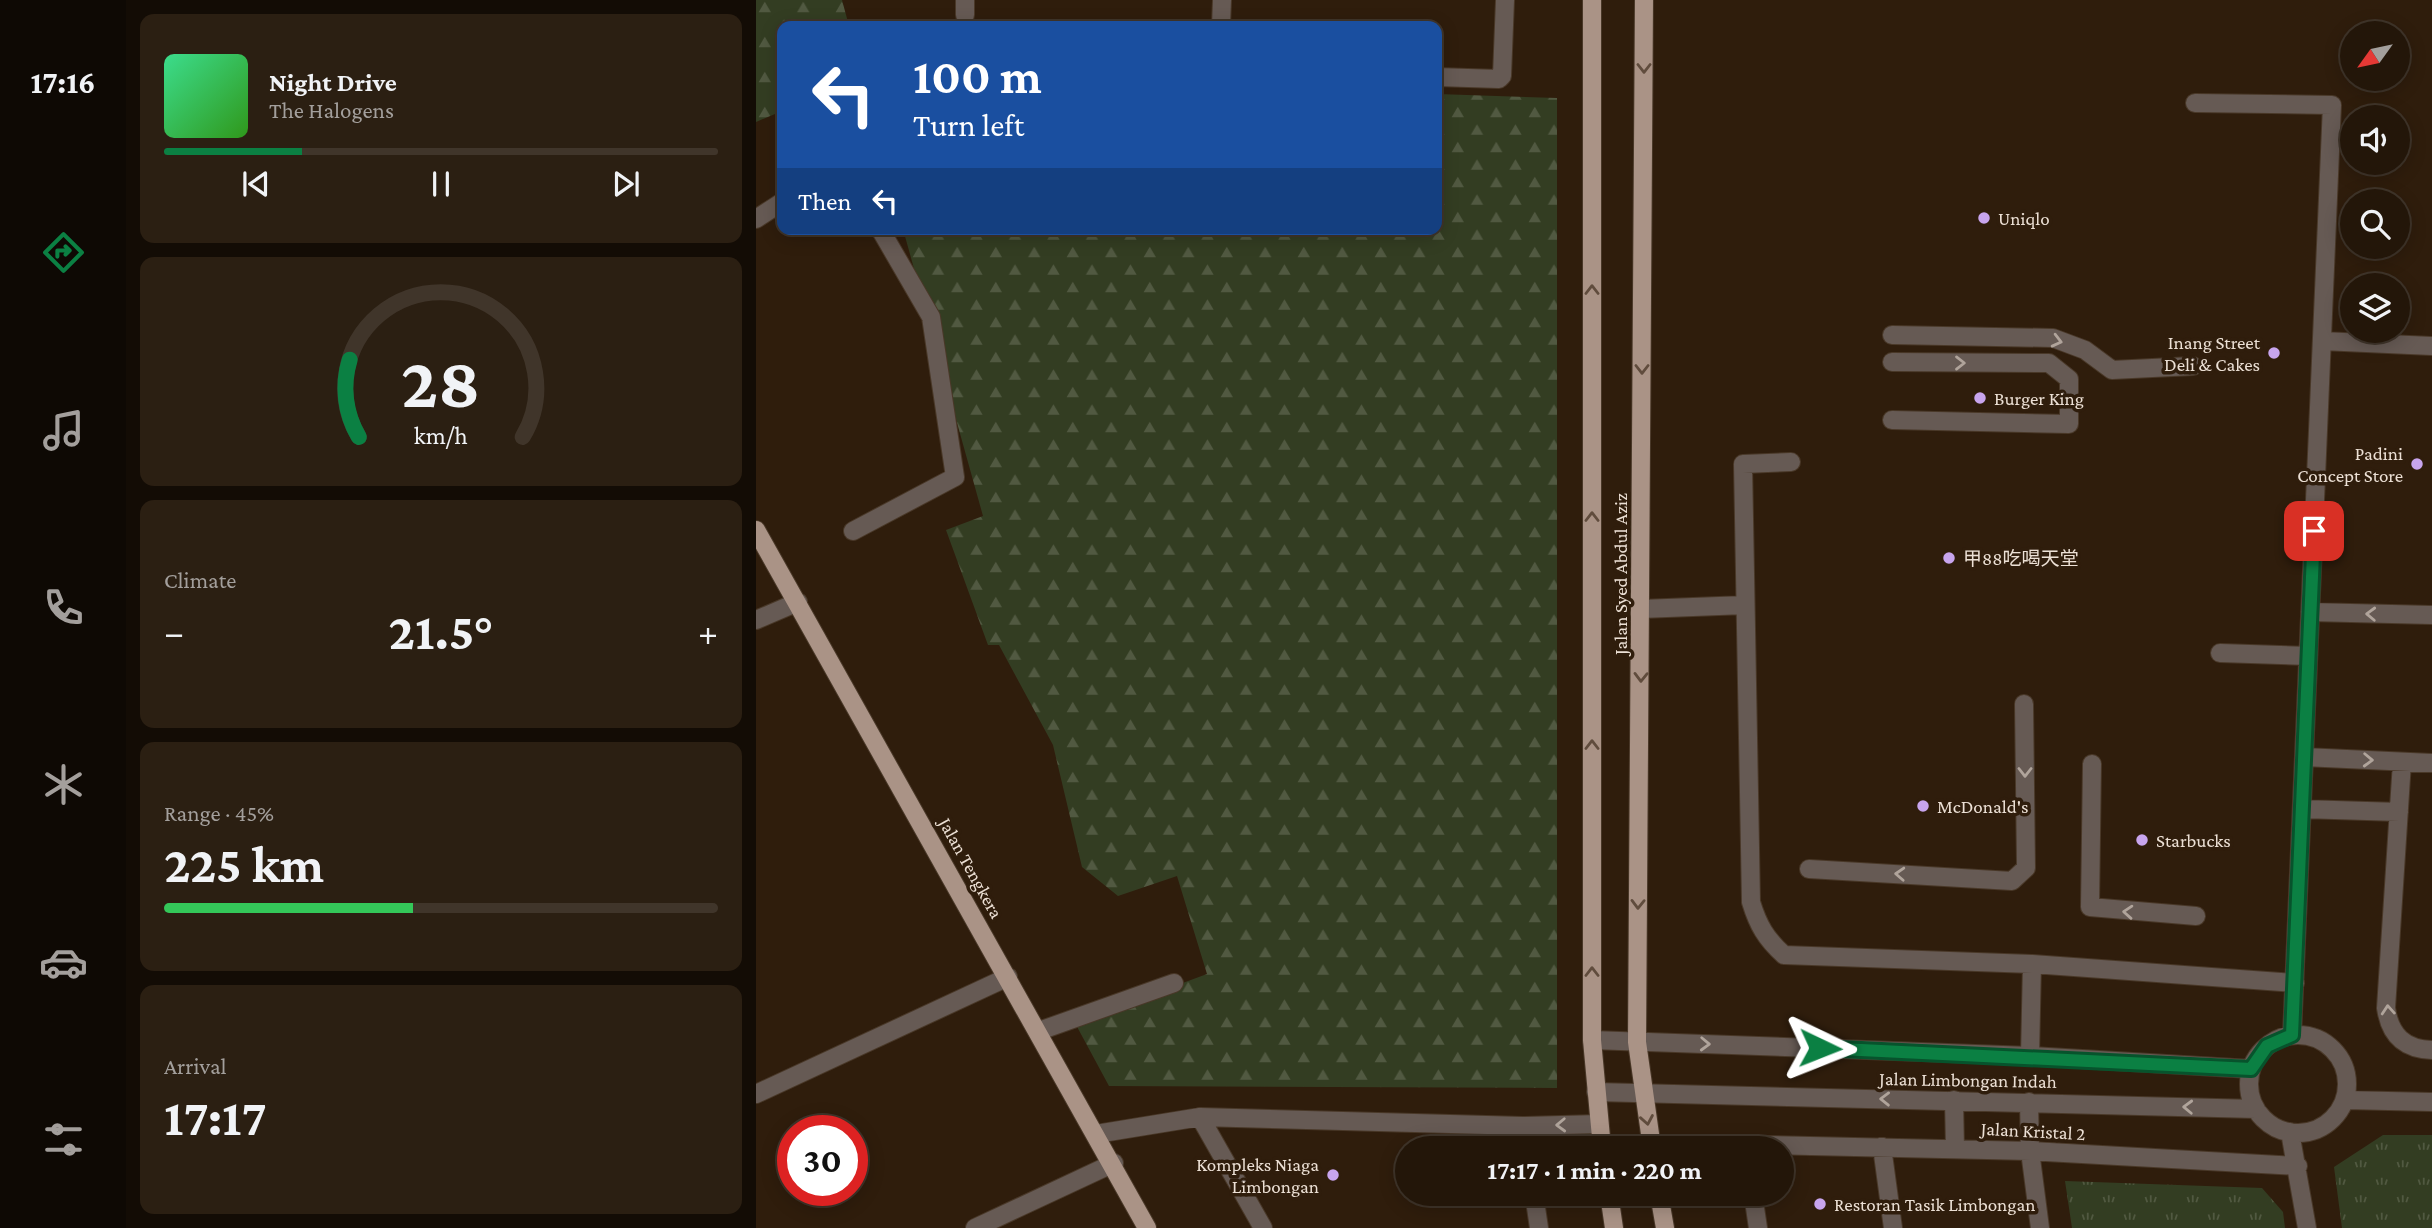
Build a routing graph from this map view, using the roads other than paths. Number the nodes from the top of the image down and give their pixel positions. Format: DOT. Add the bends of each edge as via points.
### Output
graph roads {
  1 [pos="1222,0"];
  2 [pos="1505,0"];
  3 [pos="1592,0"];
  4 [pos="1644,0"];
  5 [pos="1221,21"];
  6 [pos="1442,77"];
  7 [pos="2195,103"];
  8 [pos="777,205"];
  9 [pos="756,219"];
  10 [pos="883,235"];
  11 [pos="1892,335"];
  12 [pos="2322,341"];
  13 [pos="2432,346"];
  14 [pos="1892,362"];
  15 [pos="2193,366"];
  16 [pos="1892,420"];
  17 [pos="1791,462"];
  18 [pos="756,530"];
  19 [pos="853,530"];
  20 [pos="798,602"];
  21 [pos="1745,605"];
  22 [pos="1641,609"];
  23 [pos="2310,612"];
  24 [pos="2432,615"];
  25 [pos="756,620"];
  26 [pos="2220,653"];
  27 [pos="2308,656"];
  28 [pos="2024,704"];
  29 [pos="2304,757"];
  30 [pos="2402,762"];
  31 [pos="2432,763"];
  32 [pos="2092,764"];
  33 [pos="2302,809"];
  34 [pos="2399,812"];
  35 [pos="1809,869"];
  36 [pos="2196,916"];
  37 [pos="2032,964"];
  38 [pos="1008,977"];
  39 [pos="1174,983"];
  40 [pos="2294,983"];
  41 [pos="1039,1031"];
  42 [pos="2292,1035"];
  43 [pos="1592,1041"];
  44 [pos="1637,1042"];
  45 [pos="2432,1050"];
  46 [pos="2030,1056"];
  47 [pos="2251,1069"];
  48 [pos="1595,1092"];
  49 [pos="1642,1093"];
  50 [pos="756,1094"];
  51 [pos="1954,1100"];
  52 [pos="2345,1100"];
  53 [pos="2029,1102"];
  54 [pos="2432,1102"];
  55 [pos="2256,1109"];
  56 [pos="1200,1117"];
  57 [pos="1599,1124"];
  58 [pos="1523,1126"];
  59 [pos="2290,1132"];
  60 [pos="1096,1134"];
  61 [pos="1525,1136"];
  62 [pos="1600,1136"];
  63 [pos="1650,1136"];
  64 [pos="1794,1146"];
  65 [pos="1882,1147"];
  66 [pos="1955,1149"];
  67 [pos="2030,1151"];
  68 [pos="1114,1163"];
  69 [pos="2298,1167"];
  70 [pos="1536,1206"];
  71 [pos="1611,1206"];
  72 [pos="1661,1206"];
  73 [pos="1755,1206"];
  74 [pos="975,1228"];
  75 [pos="1147,1228"];
  76 [pos="1263,1228"];
  77 [pos="1539,1228"];
  78 [pos="1614,1228"];
  79 [pos="1665,1228"];
  80 [pos="1758,1228"];
  81 [pos="1893,1228"];
  82 [pos="2040,1228"];
  83 [pos="2307,1228"];
  1 -- 5 [label="street"];
  2 -- 6 [label="street" via="1504,72 1499,79"];
  43 -- 3 [label="main road, Jalan Syed Abdul Aziz, one-way"];
  4 -- 22 [label="main road, Jalan Syed Abdul Aziz, one-way"];
  7 -- 12 [label="street" via="2332,105"];
  8 -- 9 [label="street"];
  10 -- 19 [label="street" via="931,317 954,477"];
  11 -- 15 [label="street, one-way" via="2053,338 2085,350 2112,370"];
  12 -- 13 [label="street"];
  12 -- 23 [label="street"];
  14 -- 16 [label="street, one-way" via="2049,363 2069,379 2069,424"];
  17 -- 21 [label="street" via="1743,464"];
  18 -- 20 [label="main road, Jalan Tengkera"];
  20 -- 25 [label="street"];
  20 -- 38 [label="main road, Jalan Tengkera"];
  21 -- 22 [label="street"];
  21 -- 37 [label="street" via="1751,902 1768,941 1784,955"];
  22 -- 44 [label="main road, Jalan Syed Abdul Aziz, one-way"];
  24 -- 23 [label="street, one-way"];
  23 -- 27 [label="street"];
  26 -- 27 [label="street"];
  27 -- 29 [label="street"];
  28 -- 35 [label="street, one-way" via="2026,869 2020,877 2012,881"];
  29 -- 30 [label="street, one-way"];
  29 -- 33 [label="street"];
  30 -- 31 [label="street"];
  30 -- 34 [label="street"];
  36 -- 32 [label="street, one-way" via="2091,907"];
  33 -- 34 [label="street"];
  33 -- 40 [label="street"];
  45 -- 34 [label="street, one-way" via="2404,1043 2388,1021 2386,1008"];
  37 -- 40 [label="street"];
  37 -- 46 [label="street"];
  38 -- 41 [label="main road, Jalan Tengkera"];
  38 -- 50 [label="street"];
  39 -- 41 [label="street"];
  40 -- 42 [label="street"];
  41 -- 60 [label="main road, Jalan Tengkera"];
  42 -- 47 [label="street" via="2267,1046"];
  42 -- 52 [label="street" via="2331,1048 2345,1072"];
  43 -- 44 [label="street, Jalan Limbongan Indah"];
  43 -- 48 [label="main road, Jalan Syed Abdul Aziz"];
  44 -- 46 [label="street, Jalan Limbongan Indah, one-way"];
  44 -- 49 [label="main road, Jalan Syed Abdul Aziz"];
  46 -- 47 [label="street, Jalan Limbongan Indah"];
  47 -- 55 [label="street" via="2250,1096"];
  48 -- 49 [label="street, Jalan Limbongan Indah"];
  48 -- 57 [label="main road, Jalan Syed Abdul Aziz"];
  51 -- 49 [label="street, Jalan Limbongan Indah, one-way"];
  49 -- 63 [label="main road, Jalan Syed Abdul Aziz, one-way"];
  51 -- 53 [label="street, Jalan Limbongan Indah"];
  51 -- 66 [label="street"];
  52 -- 54 [label="street"];
  52 -- 59 [label="street" via="2317,1130"];
  55 -- 53 [label="street, Jalan Limbongan Indah, one-way"];
  53 -- 67 [label="street"];
  55 -- 59 [label="street" via="2276,1128"];
  56 -- 58 [label="street"];
  56 -- 60 [label="street"];
  56 -- 76 [label="street"];
  57 -- 58 [label="street, one-way"];
  57 -- 62 [label="main road, Jalan Syed Abdul Aziz"];
  58 -- 61 [label="street"];
  59 -- 69 [label="street"];
  60 -- 68 [label="main road, Jalan Tengkera"];
  64 -- 65 [label="street, Jalan Kristal 2"];
  65 -- 66 [label="street, Jalan Kristal 2"];
  65 -- 81 [label="street"];
  66 -- 67 [label="street, Jalan Kristal 2"];
  67 -- 69 [label="street, Jalan Kristal 2"];
  67 -- 82 [label="street"];
  68 -- 74 [label="street"];
  68 -- 75 [label="main road, Jalan Tengkera"];
  69 -- 83 [label="street"];
  70 -- 77 [label="street"];
  71 -- 78 [label="main road"];
  72 -- 79 [label="main road"];
  73 -- 80 [label="street"];
}
